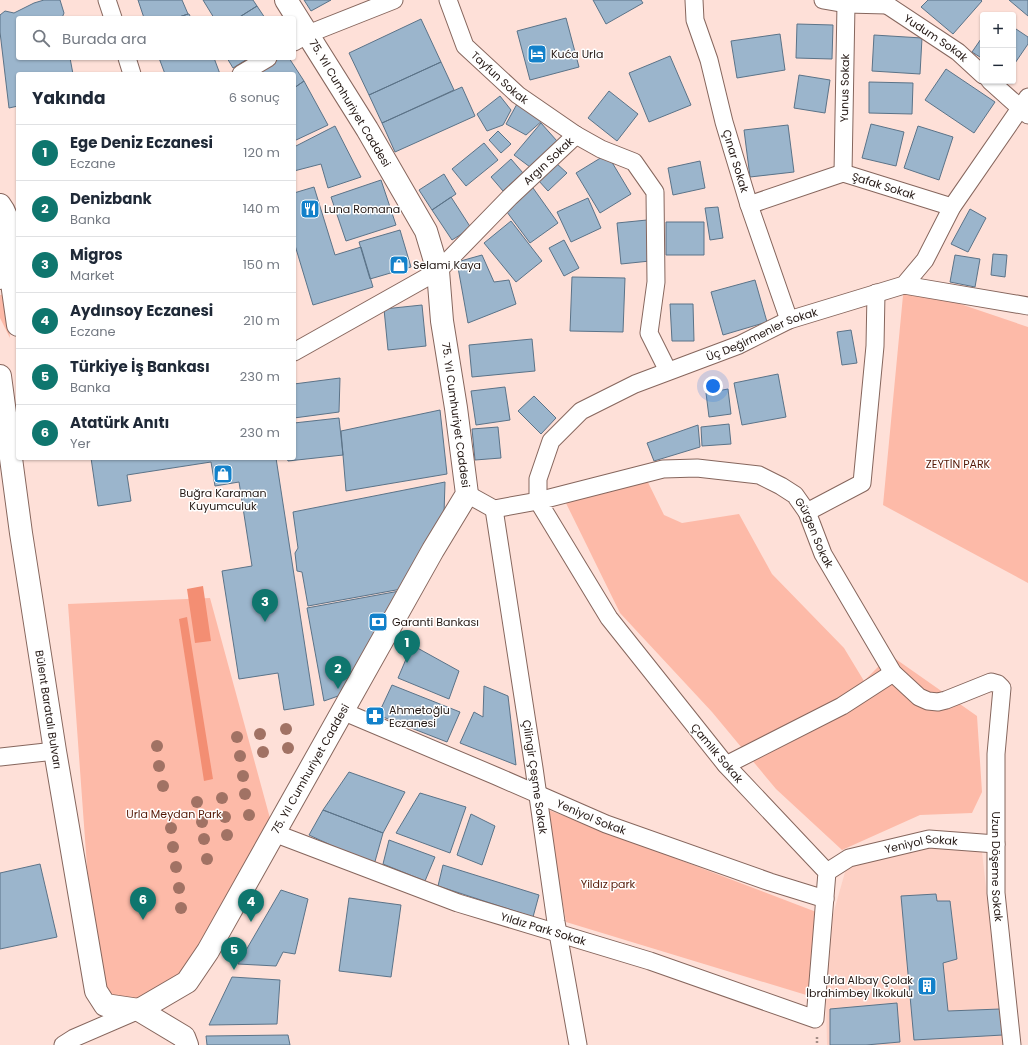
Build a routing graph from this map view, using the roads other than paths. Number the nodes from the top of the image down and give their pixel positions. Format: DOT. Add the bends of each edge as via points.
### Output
graph roads {
  1 [pos="107,0"];
  2 [pos="286,0"];
  3 [pos="394,0"];
  4 [pos="448,0"];
  5 [pos="694,0"];
  6 [pos="823,0"];
  7 [pos="889,2"];
  8 [pos="846,4"];
  9 [pos="112,16"];
  10 [pos="292,16"];
  11 [pos="296,25"];
  12 [pos="301,38"];
  13 [pos="128,60"];
  14 [pos="265,60"];
  15 [pos="131,72"];
  16 [pos="244,72"];
  17 [pos="980,72"];
  18 [pos="994,84"];
  19 [pos="1025,106"];
  20 [pos="576,135"];
  21 [pos="843,173"];
  22 [pos="0,205"];
  23 [pos="749,205"];
  24 [pos="952,207"];
  25 [pos="438,271"];
  26 [pos="5,273"];
  27 [pos="904,285"];
  28 [pos="876,293"];
  29 [pos="1028,306"];
  30 [pos="16,317"];
  31 [pos="789,320"];
  32 [pos="296,351"];
  33 [pos="668,371"];
  34 [pos="0,376"];
  35 [pos="13,428"];
  36 [pos="467,494"];
  37 [pos="538,501"];
  38 [pos="494,509"];
  39 [pos="807,512"];
  40 [pos="893,674"];
  41 [pos="1002,688"];
  42 [pos="342,711"];
  43 [pos="55,750"];
  44 [pos="0,757"];
  45 [pos="726,765"];
  46 [pos="537,794"];
  47 [pos="274,833"];
  48 [pos="996,844"];
  49 [pos="827,872"];
  50 [pos="825,899"];
  51 [pos="558,933"];
  52 [pos="139,1010"];
  53 [pos="63,1045"];
  54 [pos="187,1045"];
  55 [pos="578,1045"];
  56 [pos="1012,1045"];
  1 -- 9 [label="street"];
  2 -- 10 [label="street, 75. Yıl Cumhuriyet Caddesi"];
  3 -- 12 [label="street"];
  4 -- 20 [label="street, Tayfun Sokak" via="465,46 518,95"];
  5 -- 23 [label="street, Çınar Sokak" via="695,20 709,60 724,122"];
  6 -- 8 [label="street"];
  7 -- 8 [label="street"];
  7 -- 17 [label="street, Yudum Sokak" via="958,52"];
  8 -- 21 [label="street, Yunus Sokak"];
  11 -- 12 [label="street, 75. Yıl Cumhuriyet Caddesi"];
  12 -- 25 [label="street, 75. Yıl Cumhuriyet Caddesi" via="367,129 426,231"];
  13 -- 15 [label="street"];
  14 -- 16 [label="street"];
  18 -- 19 [label="street"];
  19 -- 24 [label="street"];
  20 -- 25 [label="street, Argın Sokak" via="510,197"];
  20 -- 33 [label="street, Argın Sokak" via="601,149 634,162 655,192 656,282 649,333"];
  21 -- 23 [label="street, Şafak Sokak"];
  21 -- 24 [label="street, Şafak Sokak"];
  22 -- 26 [label="street" via="7,218 11,249"];
  23 -- 31 [label="street, Çınar Sokak"];
  24 -- 27 [label="street" via="925,260"];
  25 -- 32 [label="street, Argın Sokak"];
  25 -- 36 [label="street, 75. Yıl Cumhuriyet Caddesi" via="442,321"];
  26 -- 30 [label="street"];
  27 -- 28 [label="street, Üç Değirmenler Sokak"];
  27 -- 29 [label="street"];
  28 -- 31 [label="street, Üç Değirmenler Sokak"];
  28 -- 39 [label="street" via="875,346 862,483"];
  31 -- 33 [label="street, Üç Değirmenler Sokak" via="739,345"];
  33 -- 37 [label="street, Üç Değirmenler Sokak" via="581,411 551,441 538,479"];
  34 -- 35 [label="street, Bülent Baratalı Bulvarı"];
  35 -- 43 [label="street, Bülent Baratalı Bulvarı" via="21,533"];
  36 -- 38 [label="street"];
  36 -- 42 [label="street, 75. Yıl Cumhuriyet Caddesi"];
  37 -- 38 [label="street"];
  37 -- 39 [label="street, Gürgen Sokak" via="663,470 697,468 759,475 795,495"];
  37 -- 45 [label="street, Çamlık Sokak" via="609,618"];
  38 -- 46 [label="street, Çilingir Çeşme Sokak"];
  39 -- 40 [label="street, Gürgen Sokak" via="823,554"];
  40 -- 41 [label="street, Gürgen Sokak" via="919,697 938,702 991,682"];
  40 -- 45 [label="street" via="842,706"];
  41 -- 48 [label="street, Uzun Döşeme Sokak" via="996,754"];
  42 -- 46 [label="street, Yeniyol Sokak"];
  42 -- 47 [label="street, 75. Yıl Cumhuriyet Caddesi"];
  43 -- 44 [label="street"];
  43 -- 52 [label="street, Bülent Baratalı Bulvarı" via="96,991 105,1005"];
  45 -- 49 [label="street, Çamlık Sokak"];
  46 -- 50 [label="street, Yeniyol Sokak" via="606,824"];
  46 -- 51 [label="street, Çilingir Çeşme Sokak"];
  47 -- 51 [label="street, Yıldız Park Sokak" via="458,903"];
  47 -- 52 [label="street, 75. Yıl Cumhuriyet Caddesi" via="208,951 187,982"];
  48 -- 49 [label="street, Yeniyol Sokak" via="929,839 849,858"];
  48 -- 56 [label="street, Uzun Döşeme Sokak" via="996,893"];
  49 -- 50 [label="street"];
  50 -- 51 [label="street, Yıldız Park Sokak" via="815,1019 650,961"];
  51 -- 55 [label="street, Çilingir Çeşme Sokak"];
  52 -- 53 [label="street"];
  52 -- 54 [label="street" via="184,1037"];
}
